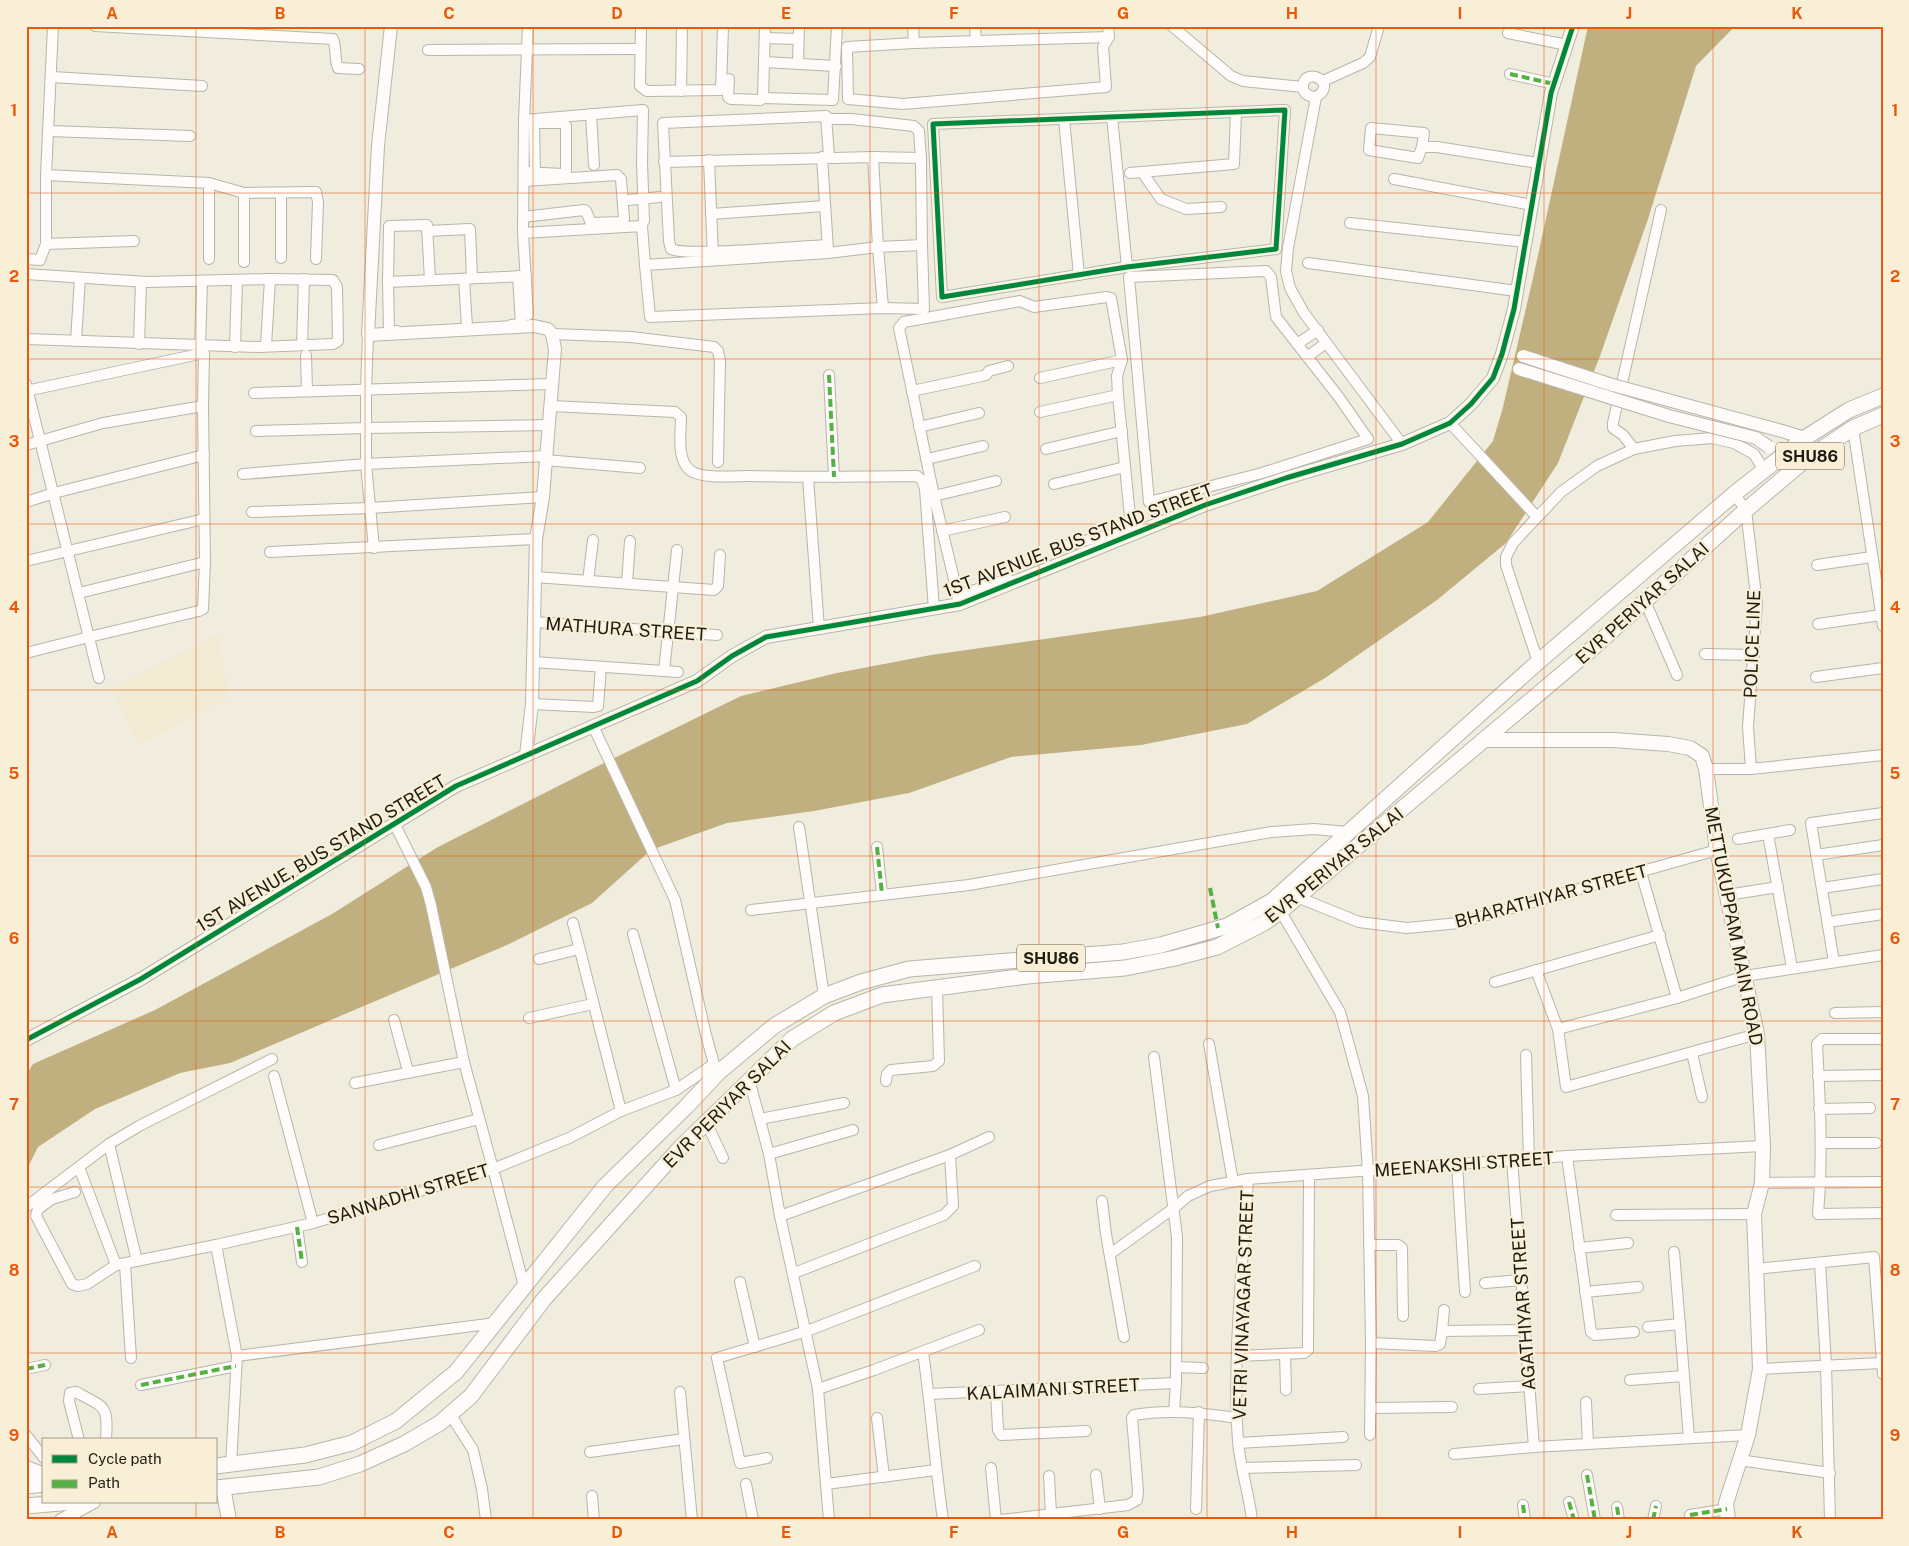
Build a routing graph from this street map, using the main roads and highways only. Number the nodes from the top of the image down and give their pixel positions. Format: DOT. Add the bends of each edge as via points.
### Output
graph roads {
  1 [pos="1883,396"];
  2 [pos="1883,415"];
  3 [pos="1576,630"];
  4 [pos="1594,647"];
  5 [pos="1486,740"];
  6 [pos="1277,906"];
  7 [pos="1082,956"];
  8 [pos="1084,971"];
  9 [pos="539,1267"];
  10 [pos="557,1284"];
  11 [pos="224,1465"];
  12 [pos="26,1469"];
  13 [pos="42,1475"];
  14 [pos="42,1484"];
  15 [pos="26,1486"];
  16 [pos="220,1487"];
  17 [pos="49,1504"];
  18 [pos="26,1506"];
  19 [pos="1727,1514"];
  20 [pos="229,1520"];
  1 -- 3 [label="main road, EVR PERIYAR SALAI / SHU86" via="1849,410 1805,438 1773,453 1764,470"];
  2 -- 4 [label="main road, EVR PERIYAR SALAI / SHU86" via="1853,428 1805,460"];
  3 -- 4 [label="main road"];
  3 -- 6 [label="main road, EVR PERIYAR SALAI / SHU86" via="1347,832"];
  4 -- 5 [label="main road, EVR PERIYAR SALAI / SHU86"];
  5 -- 6 [label="main road, EVR PERIYAR SALAI / SHU86" via="1298,897"];
  5 -- 19 [label="main road, METTUKUPPAM MAIN ROAD" via="1613,740 1668,744 1690,748 1702,756 1706,768 1716,850 1757,1034 1762,1146 1762,1183 1754,1214 1760,1369 1748,1435 1726,1503"];
  6 -- 7 [label="main road, EVR PERIYAR SALAI / SHU86" via="1169,943"];
  6 -- 8 [label="main road, EVR PERIYAR SALAI / SHU86" via="1264,923 1217,947 1125,968"];
  7 -- 8 [label="main road"];
  7 -- 9 [label="main road, EVR PERIYAR SALAI / SHU86" via="909,969 824,996 774,1026 717,1068 660,1133 605,1186"];
  8 -- 10 [label="main road, EVR PERIYAR SALAI / SHU86" via="882,995 834,1013 792,1039 749,1079 681,1147"];
  9 -- 10 [label="main road"];
  9 -- 11 [label="main road, EVR PERIYAR SALAI / SHU86" via="456,1372 396,1421 352,1443 305,1455"];
  10 -- 16 [label="main road, EVR PERIYAR SALAI / SHU86" via="471,1396 440,1423 360,1464 314,1478"];
  12 -- 13 [label="highway"];
  14 -- 15 [label="main road"];
  16 -- 20 [label="main road"];
  17 -- 18 [label="main road"];
}
